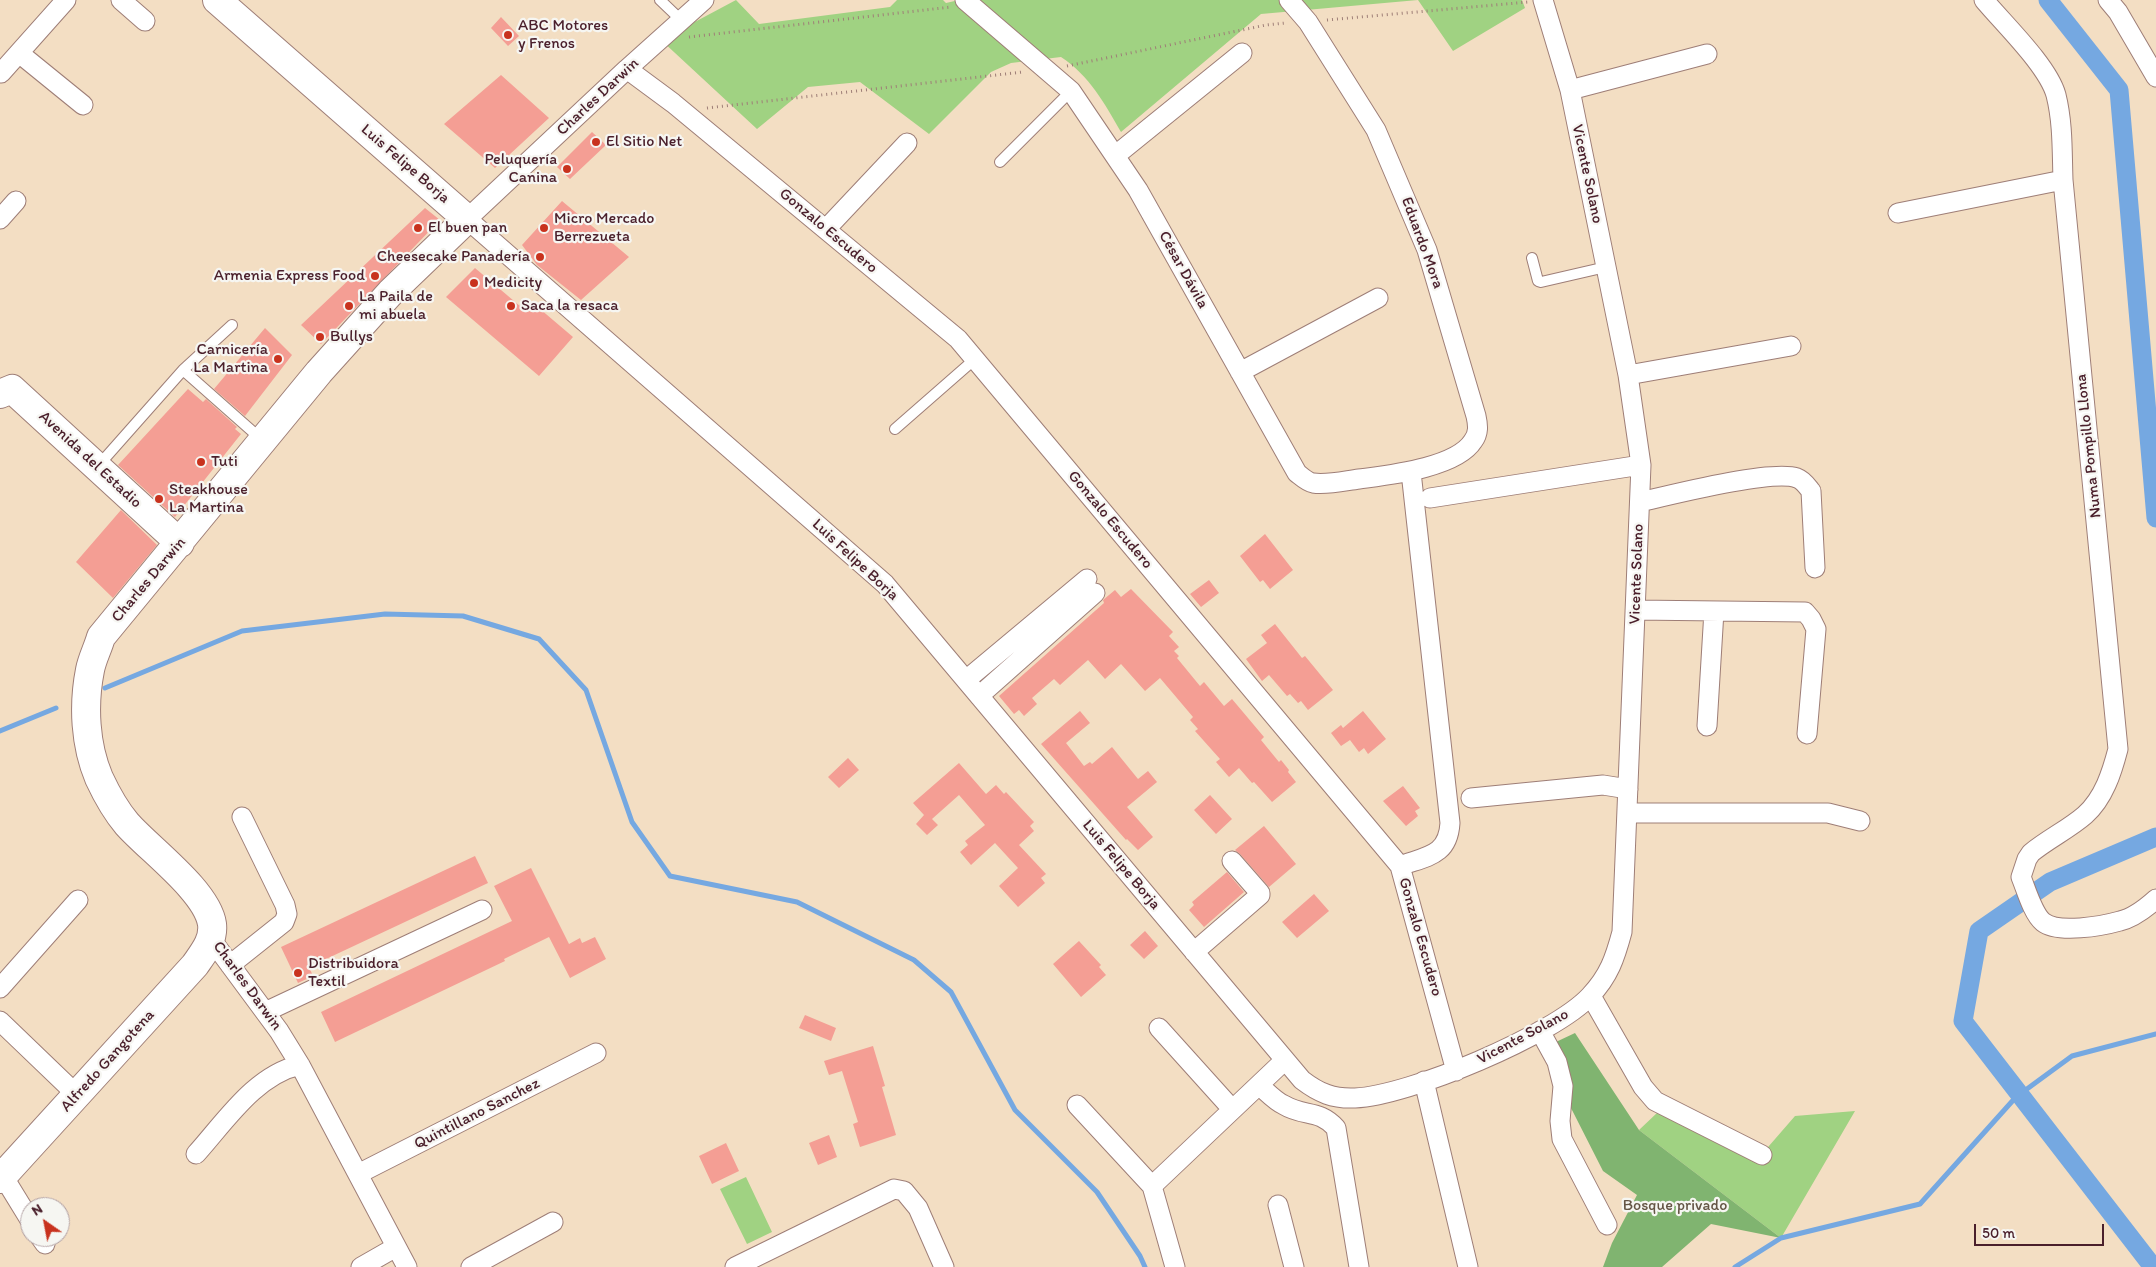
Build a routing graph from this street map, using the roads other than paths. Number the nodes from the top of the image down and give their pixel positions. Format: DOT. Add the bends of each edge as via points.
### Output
graph roads {
  1 [pos="66,0"];
  2 [pos="121,0"];
  3 [pos="217,0"];
  4 [pos="660,0"];
  5 [pos="704,0"];
  6 [pos="1289,0"];
  7 [pos="1543,0"];
  8 [pos="1984,0"];
  9 [pos="2108,0"];
  10 [pos="968,2"];
  11 [pos="146,21"];
  12 [pos="682,21"];
  13 [pos="19,53"];
  14 [pos="1242,53"];
  15 [pos="1707,54"];
  16 [pos="627,69"];
  17 [pos="1,73"];
  18 [pos="2156,77"];
  19 [pos="1570,90"];
  20 [pos="1071,91"];
  21 [pos="83,105"];
  22 [pos="907,143"];
  23 [pos="1116,155"];
  24 [pos="1000,162"];
  25 [pos="2063,180"];
  26 [pos="16,201"];
  27 [pos="1898,213"];
  28 [pos="0,219"];
  29 [pos="468,219"];
  30 [pos="826,229"];
  31 [pos="1532,258"];
  32 [pos="1606,267"];
  33 [pos="1378,298"];
  34 [pos="232,325"];
  35 [pos="1791,346"];
  36 [pos="975,359"];
  37 [pos="183,370"];
  38 [pos="1240,372"];
  39 [pos="1628,375"];
  40 [pos="4,387"];
  41 [pos="895,428"];
  42 [pos="263,441"];
  43 [pos="1641,465"];
  44 [pos="97,467"];
  45 [pos="1411,472"];
  46 [pos="1430,498"];
  47 [pos="1640,502"];
  48 [pos="180,543"];
  49 [pos="1815,568"];
  50 [pos="1635,610"];
  51 [pos="1714,611"];
  52 [pos="966,680"];
  53 [pos="979,696"];
  54 [pos="1707,726"];
  55 [pos="1807,734"];
  56 [pos="1628,789"];
  57 [pos="1471,798"];
  58 [pos="1627,812"];
  59 [pos="242,817"];
  60 [pos="1860,821"];
  61 [pos="1232,861"];
  62 [pos="1400,866"];
  63 [pos="2156,899"];
  64 [pos="78,900"];
  65 [pos="482,910"];
  66 [pos="211,939"];
  67 [pos="1194,952"];
  68 [pos="230,965"];
  69 [pos="0,988"];
  70 [pos="1591,996"];
  71 [pos="266,1012"];
  72 [pos="0,1021"];
  73 [pos="1159,1028"];
  74 [pos="1540,1031"];
  75 [pos="596,1053"];
  76 [pos="1285,1060"];
  77 [pos="300,1065"];
  78 [pos="1456,1071"];
  79 [pos="1424,1081"];
  80 [pos="1259,1085"];
  81 [pos="78,1095"];
  82 [pos="1077,1104"];
  83 [pos="1232,1109"];
  84 [pos="196,1154"];
  85 [pos="1762,1154"];
  86 [pos="358,1174"];
  87 [pos="2,1177"];
  88 [pos="1152,1186"];
  89 [pos="20,1205"];
  90 [pos="1278,1205"];
  91 [pos="553,1222"];
  92 [pos="1607,1225"];
  93 [pos="396,1247"];
  94 [pos="361,1267"];
  95 [pos="406,1267"];
  96 [pos="471,1267"];
  97 [pos="735,1267"];
  98 [pos="944,1267"];
  99 [pos="1175,1267"];
  100 [pos="1294,1267"];
  101 [pos="1359,1267"];
  102 [pos="1468,1267"];
  1 -- 13 [label="street"];
  2 -- 11 [label="street"];
  3 -- 29 [label="street, Luis Felipe Borja"];
  4 -- 12 [label="lane"];
  5 -- 12 [label="street, Charles Darwin"];
  6 -- 45 [label="street, Eduardo Mora" via="1308,22 1380,138 1428,250 1476,416 1477,434 1466,449 1449,459"];
  7 -- 19 [label="street, Vicente Solano"];
  8 -- 25 [label="street, Numa Pompillo Llona" via="2027,50 2056,93"];
  9 -- 18 [label="street"];
  10 -- 20 [label="street, César Dávila"];
  12 -- 16 [label="street, Charles Darwin"];
  13 -- 17 [label="street"];
  13 -- 21 [label="street"];
  14 -- 23 [label="street"];
  15 -- 19 [label="street"];
  16 -- 29 [label="street, Charles Darwin"];
  16 -- 30 [label="street, Gonzalo Escudero"];
  19 -- 32 [label="street, Vicente Solano"];
  20 -- 23 [label="street, César Dávila"];
  20 -- 24 [label="lane"];
  22 -- 30 [label="street"];
  23 -- 38 [label="street, César Dávila"];
  25 -- 27 [label="street"];
  25 -- 63 [label="street, Numa Pompillo Llona" via="2118,749 2101,795 2086,814 2031,853 2021,877 2043,922 2063,928 2121,921"];
  26 -- 28 [label="street"];
  29 -- 42 [label="street, Charles Darwin" via="391,292"];
  29 -- 52 [label="street, Luis Felipe Borja" via="885,584"];
  30 -- 36 [label="street, Gonzalo Escudero" via="958,339"];
  31 -- 32 [label="lane" via="1541,282"];
  32 -- 39 [label="street, Vicente Solano"];
  33 -- 38 [label="street"];
  34 -- 37 [label="lane"];
  35 -- 39 [label="street"];
  36 -- 41 [label="lane"];
  36 -- 62 [label="street, Gonzalo Escudero"];
  37 -- 42 [label="lane"];
  37 -- 44 [label="lane"];
  38 -- 45 [label="street, César Dávila" via="1296,473 1310,483"];
  39 -- 43 [label="street, Vicente Solano"];
  40 -- 44 [label="street, Avenida del Estadio"];
  42 -- 48 [label="street, Charles Darwin"];
  43 -- 46 [label="street"];
  43 -- 47 [label="street, Vicente Solano"];
  44 -- 48 [label="street, Avenida del Estadio"];
  45 -- 62 [label="street" via="1450,823 1446,843 1440,851"];
  47 -- 49 [label="street" via="1751,479 1797,478 1811,491"];
  47 -- 50 [label="street, Vicente Solano"];
  48 -- 66 [label="street, Charles Darwin" via="101,637 90,669 86,728 90,753 110,798 126,823 178,873 205,906 212,926"];
  50 -- 51 [label="street"];
  50 -- 56 [label="street, Vicente Solano"];
  51 -- 54 [label="street"];
  51 -- 55 [label="street" via="1805,612 1811,619 1816,629"];
  52 -- 53 [label="street, Luis Felipe Borja"];
  52 -- 53 [label="street" via="1091,586"];
  53 -- 67 [label="street, Luis Felipe Borja"];
  56 -- 57 [label="street" via="1603,785"];
  56 -- 58 [label="street, Vicente Solano"];
  58 -- 60 [label="street" via="1828,813"];
  58 -- 70 [label="street, Vicente Solano" via="1622,932 1612,966"];
  59 -- 68 [label="street" via="287,914 284,922"];
  61 -- 67 [label="street" via="1260,895"];
  62 -- 78 [label="street, Gonzalo Escudero"];
  64 -- 69 [label="street"];
  65 -- 71 [label="street"];
  66 -- 68 [label="street, Charles Darwin"];
  66 -- 81 [label="street, Alfredo Gangotena" via="195,965"];
  67 -- 76 [label="street, Luis Felipe Borja"];
  68 -- 71 [label="street, Charles Darwin"];
  70 -- 74 [label="street, Vicente Solano"];
  70 -- 85 [label="street" via="1643,1087 1655,1100"];
  71 -- 77 [label="street, Charles Darwin"];
  72 -- 81 [label="street"];
  73 -- 83 [label="street"];
  74 -- 78 [label="street, Vicente Solano"];
  74 -- 92 [label="street" via="1557,1062 1564,1086 1560,1121 1562,1139"];
  75 -- 86 [label="street, Quintillano Sanchez"];
  76 -- 79 [label="street, Luis Felipe Borja" via="1302,1080 1319,1093 1333,1097 1383,1094"];
  76 -- 80 [label="street"];
  77 -- 84 [label="street" via="273,1075 260,1085"];
  77 -- 86 [label="street, Charles Darwin"];
  78 -- 79 [label="street, Luis Felipe Borja"];
  79 -- 102 [label="street"];
  80 -- 83 [label="street"];
  80 -- 101 [label="street" via="1282,1105 1327,1118 1336,1128"];
  81 -- 87 [label="street, Alfredo Gangotena"];
  82 -- 88 [label="street"];
  83 -- 88 [label="street"];
  86 -- 93 [label="street, Charles Darwin"];
  87 -- 89 [label="street"];
  88 -- 99 [label="street"];
  90 -- 100 [label="street"];
  91 -- 96 [label="street"];
  93 -- 94 [label="street"];
  93 -- 95 [label="street, Charles Darwin"];
  97 -- 98 [label="street" via="894,1189 904,1190 918,1208"];
}
